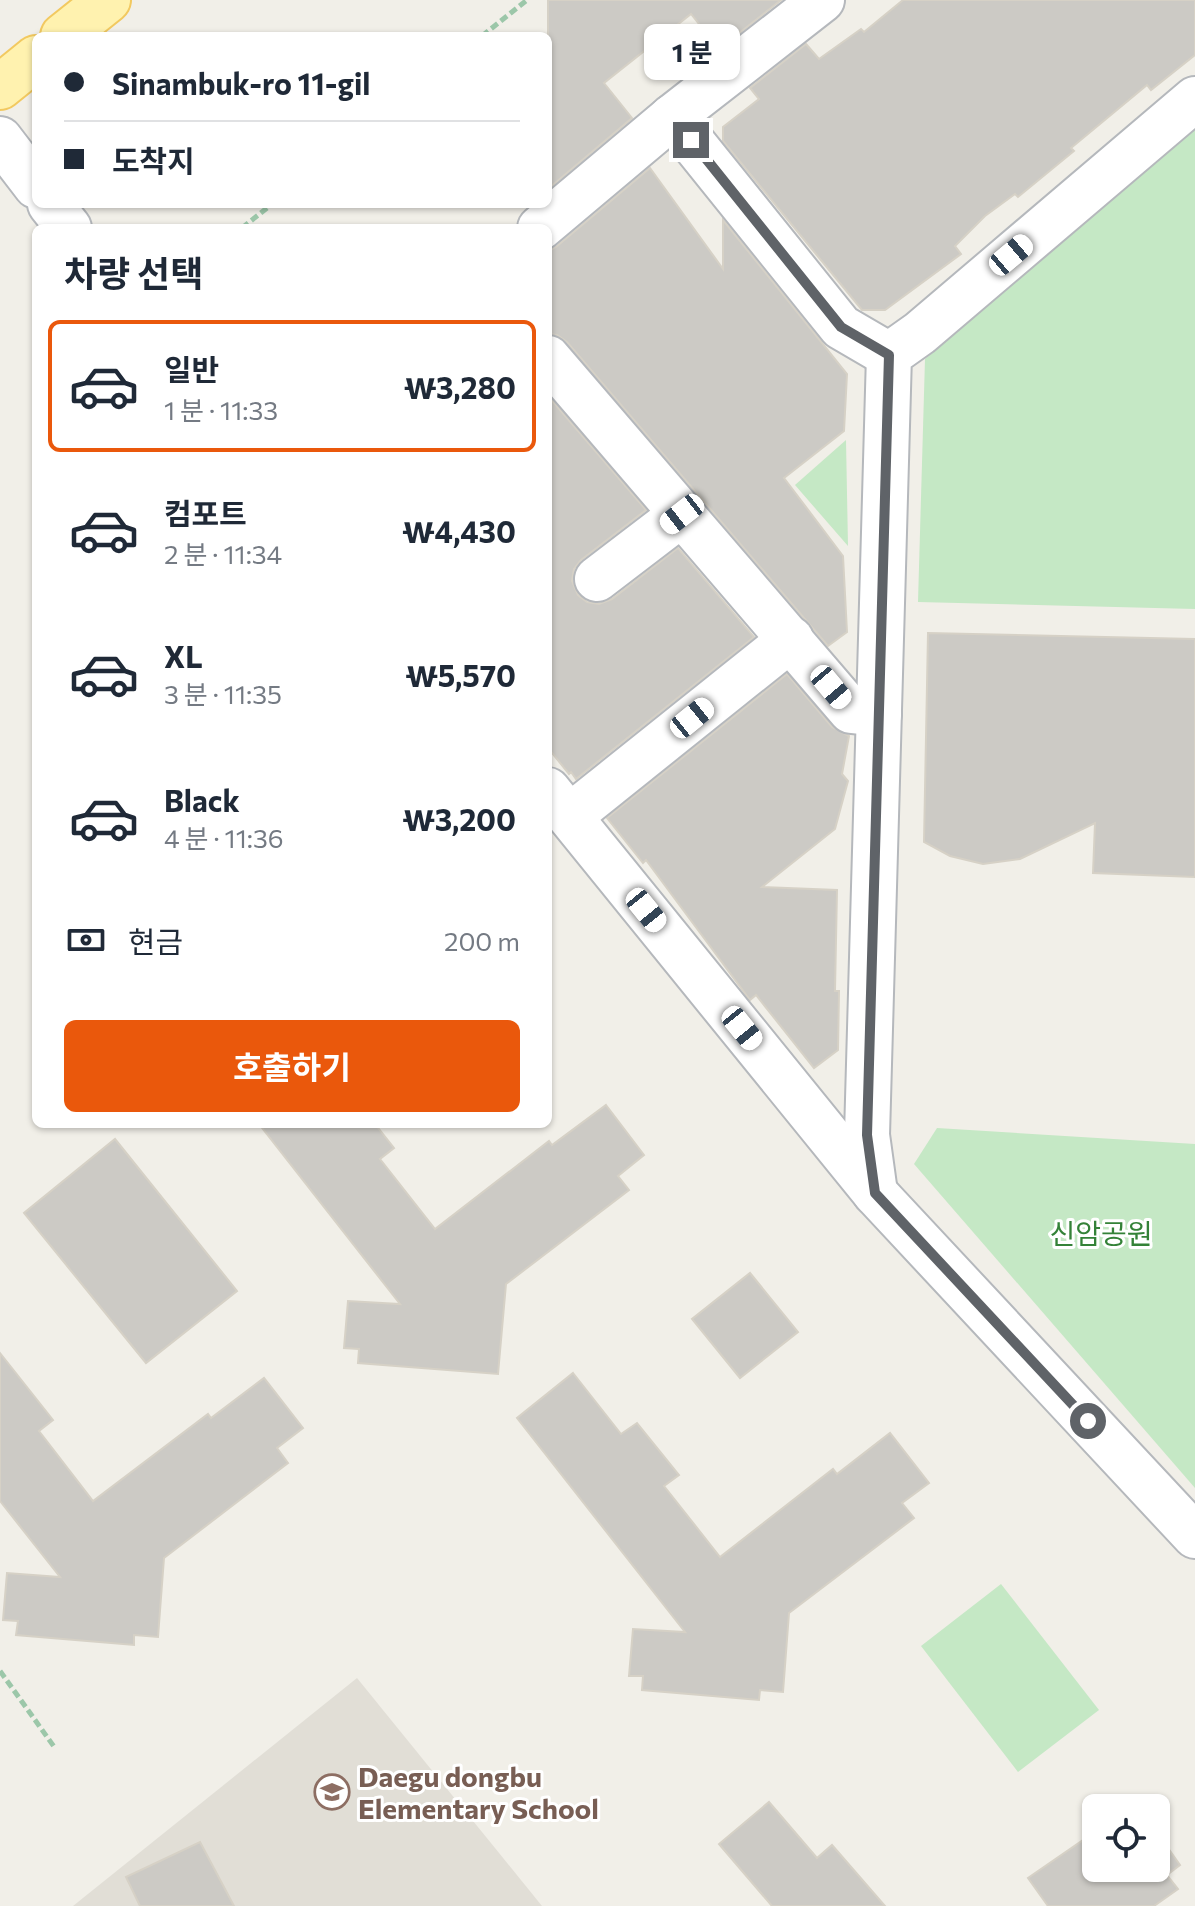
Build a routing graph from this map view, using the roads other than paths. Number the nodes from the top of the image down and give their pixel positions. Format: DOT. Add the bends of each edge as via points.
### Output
graph roads {
  1 [pos="108,0"];
  2 [pos="822,0"];
  3 [pos="68,32"];
  4 [pos="32,61"];
  5 [pos="0,87"];
  6 [pos="1195,99"];
  7 [pos="672,117"];
  8 [pos="0,139"];
  9 [pos="32,181"];
  10 [pos="53,208"];
  11 [pos="66,224"];
  12 [pos="545,224"];
  13 [pos="889,355"];
  14 [pos="552,363"];
  15 [pos="682,514"];
  16 [pos="597,579"];
  17 [pos="791,639"];
  18 [pos="879,714"];
  19 [pos="559,803"];
  20 [pos="875,1193"];
  21 [pos="1195,1536"];
  1 -- 3 [label="main road"];
  2 -- 7 [label="street"];
  4 -- 5 [label="main road"];
  6 -- 13 [label="street"];
  7 -- 12 [label="street"];
  7 -- 13 [label="street" via="841,327"];
  8 -- 9 [label="street"];
  10 -- 11 [label="street"];
  13 -- 18 [label="street"];
  14 -- 15 [label="street"];
  15 -- 16 [label="street"];
  15 -- 17 [label="street"];
  17 -- 18 [label="street" via="851,711"];
  17 -- 19 [label="street"];
  18 -- 20 [label="street" via="867,1135"];
  19 -- 20 [label="street"];
  20 -- 21 [label="street"];
}
